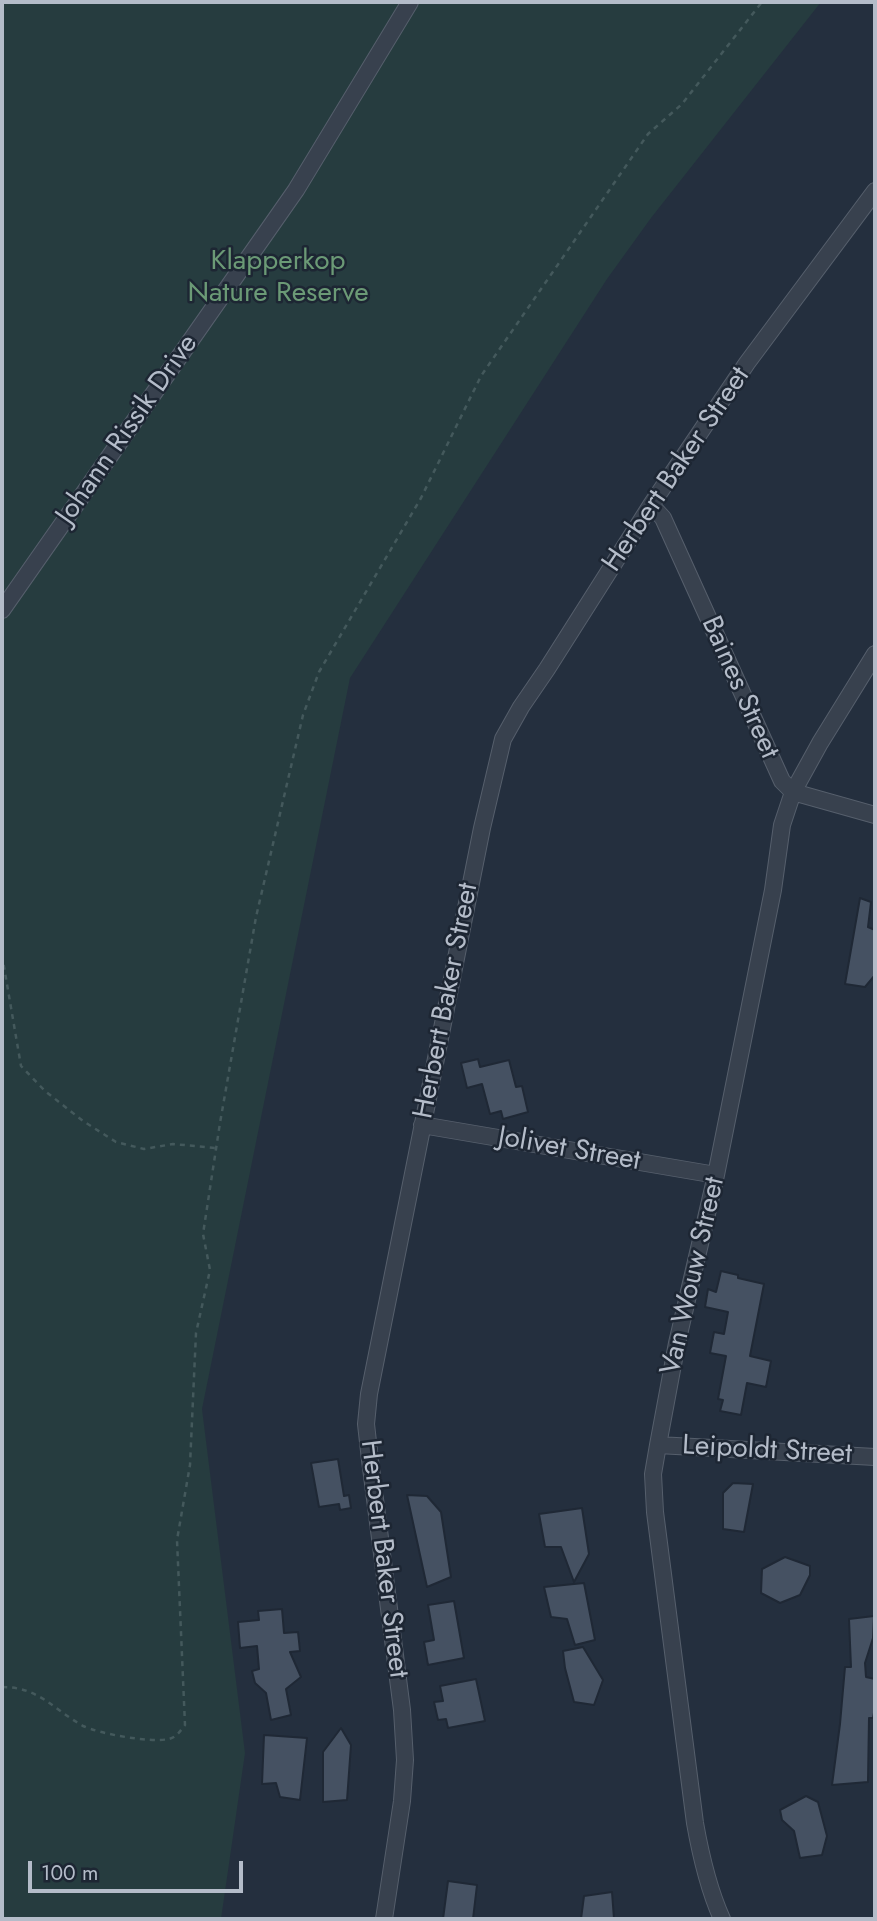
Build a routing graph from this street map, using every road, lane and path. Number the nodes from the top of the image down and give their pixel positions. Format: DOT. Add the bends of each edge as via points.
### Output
graph roads {
  1 [pos="410,2"];
  2 [pos="762,2"];
  3 [pos="875,191"];
  4 [pos="651,505"];
  5 [pos="2,610"];
  6 [pos="875,654"];
  7 [pos="793,792"];
  8 [pos="875,815"];
  9 [pos="2,956"];
  10 [pos="422,1125"];
  11 [pos="216,1148"];
  12 [pos="716,1175"];
  13 [pos="658,1444"];
  14 [pos="875,1457"];
  15 [pos="2,1687"];
  16 [pos="384,1919"];
  17 [pos="722,1919"];
  1 -- 5 [label="street, Johann Rissik Drive" via="296,190"];
  2 -- 11 [label="path" via="682,104 648,134 481,376 421,498 319,672 303,715 256,917"];
  3 -- 4 [label="street, Herbert Baker Street" via="747,363"];
  4 -- 7 [label="street, Baines Street" via="663,518 772,762"];
  4 -- 10 [label="street, Herbert Baker Street" via="503,739"];
  6 -- 7 [label="street, Van Wouw Street"];
  7 -- 8 [label="street, Baines Street"];
  7 -- 12 [label="street, Van Wouw Street" via="782,825"];
  9 -- 11 [label="path" via="20,1066 45,1091 116,1142 144,1149 173,1144"];
  10 -- 12 [label="street, Jolivet Street"];
  10 -- 16 [label="street, Herbert Baker Street" via="366,1424 405,1760"];
  11 -- 15 [label="path" via="203,1234 210,1270 196,1333 190,1465 177,1540 185,1725 166,1740 107,1733 83,1725 30,1690"];
  12 -- 13 [label="street, Van Wouw Street"];
  13 -- 14 [label="street, Leipoldt Street"];
  13 -- 17 [label="street, Van Wouw Street" via="653,1474 655,1512 695,1823 705,1873"];
}
